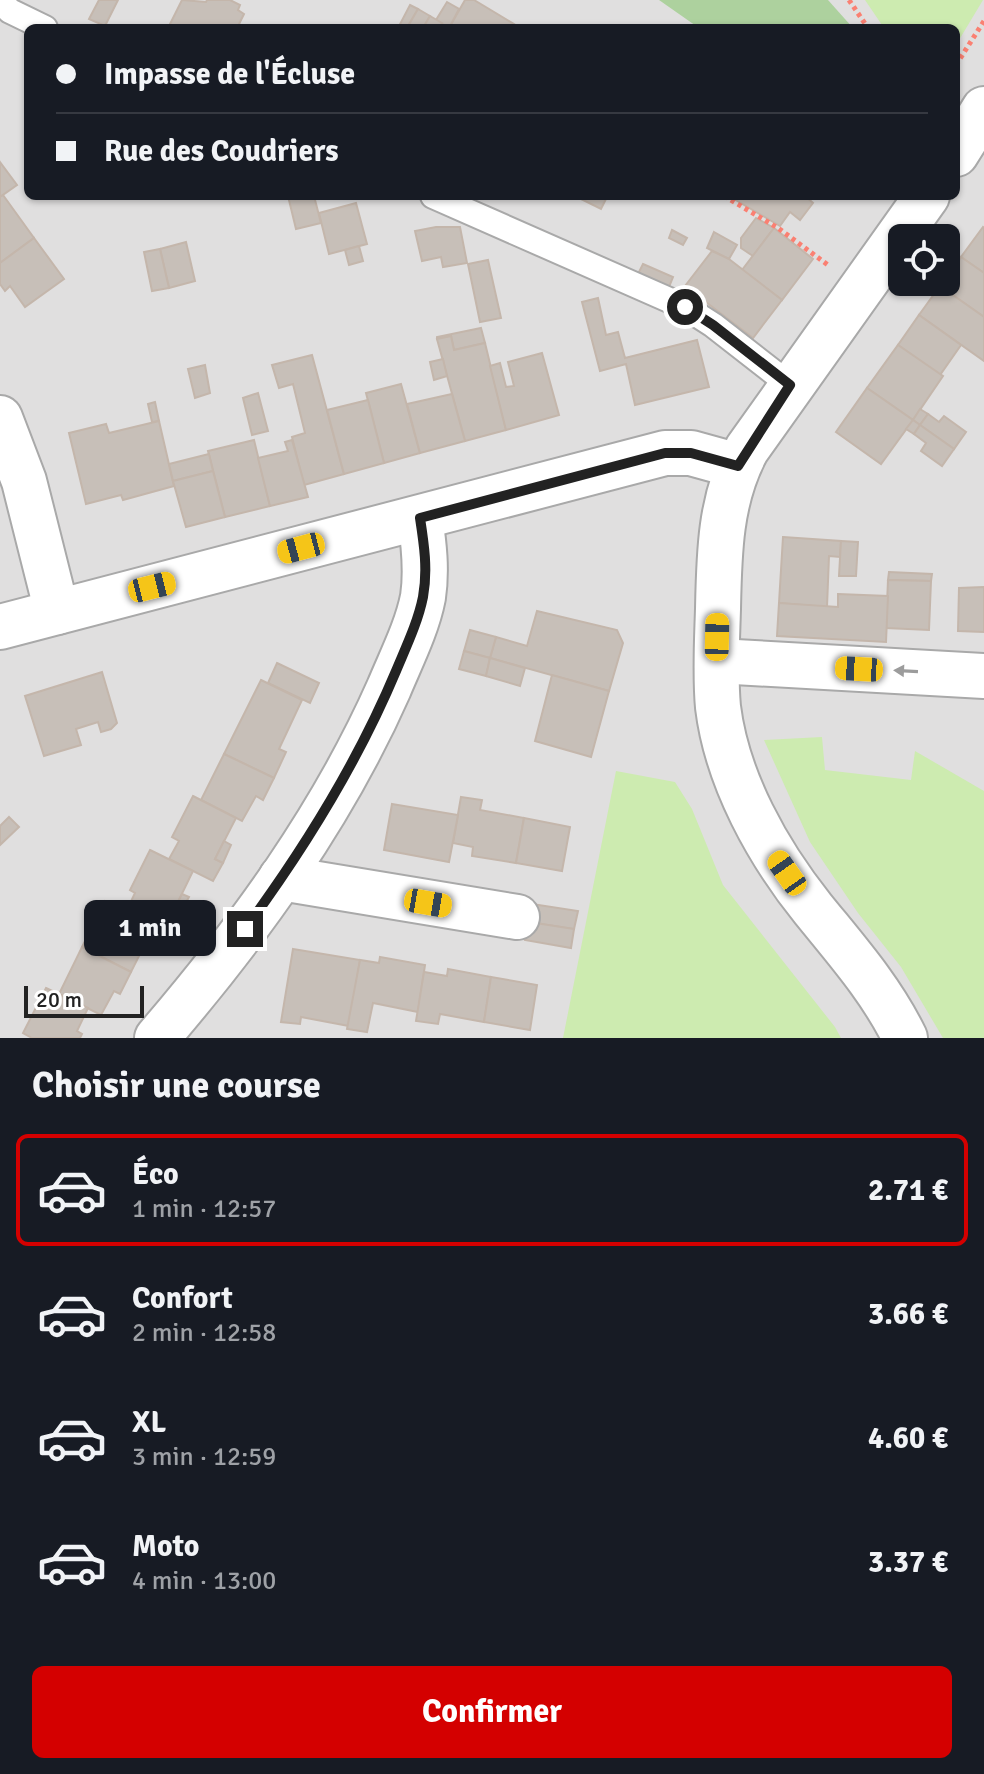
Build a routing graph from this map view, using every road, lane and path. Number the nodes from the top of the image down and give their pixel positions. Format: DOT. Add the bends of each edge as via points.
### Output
graph roads {
  1 [pos="849,0"];
  2 [pos="0,1"];
  3 [pos="984,21"];
  4 [pos="37,24"];
  5 [pos="865,24"];
  6 [pos="960,59"];
  7 [pos="984,109"];
  8 [pos="960,148"];
  9 [pos="442,200"];
  10 [pos="731,200"];
  11 [pos="924,200"];
  12 [pos="861,289"];
  13 [pos="790,385"];
  14 [pos="0,418"];
  15 [pos="738,466"];
  16 [pos="420,518"];
  17 [pos="57,612"];
  18 [pos="0,627"];
  19 [pos="717,661"];
  20 [pos="984,676"];
  21 [pos="281,878"];
  22 [pos="517,917"];
  23 [pos="157,1038"];
  24 [pos="905,1038"];
  1 -- 5 [label="path"];
  2 -- 4 [label="lane"];
  3 -- 6 [label="path"];
  7 -- 8 [label="street"];
  9 -- 13 [label="lane" via="685,307"];
  10 -- 12 [label="path"];
  11 -- 12 [label="street"];
  12 -- 13 [label="street"];
  13 -- 15 [label="street"];
  14 -- 17 [label="street" via="24,481"];
  15 -- 16 [label="street" via="691,453 665,453"];
  15 -- 19 [label="street" via="720,545"];
  16 -- 17 [label="street"];
  16 -- 21 [label="street" via="425,581 418,616 361,746"];
  17 -- 18 [label="street"];
  20 -- 19 [label="street, one-way"];
  19 -- 24 [label="street" via="723,733 763,833 812,908 872,981"];
  21 -- 22 [label="street"];
  21 -- 23 [label="street"];
}
